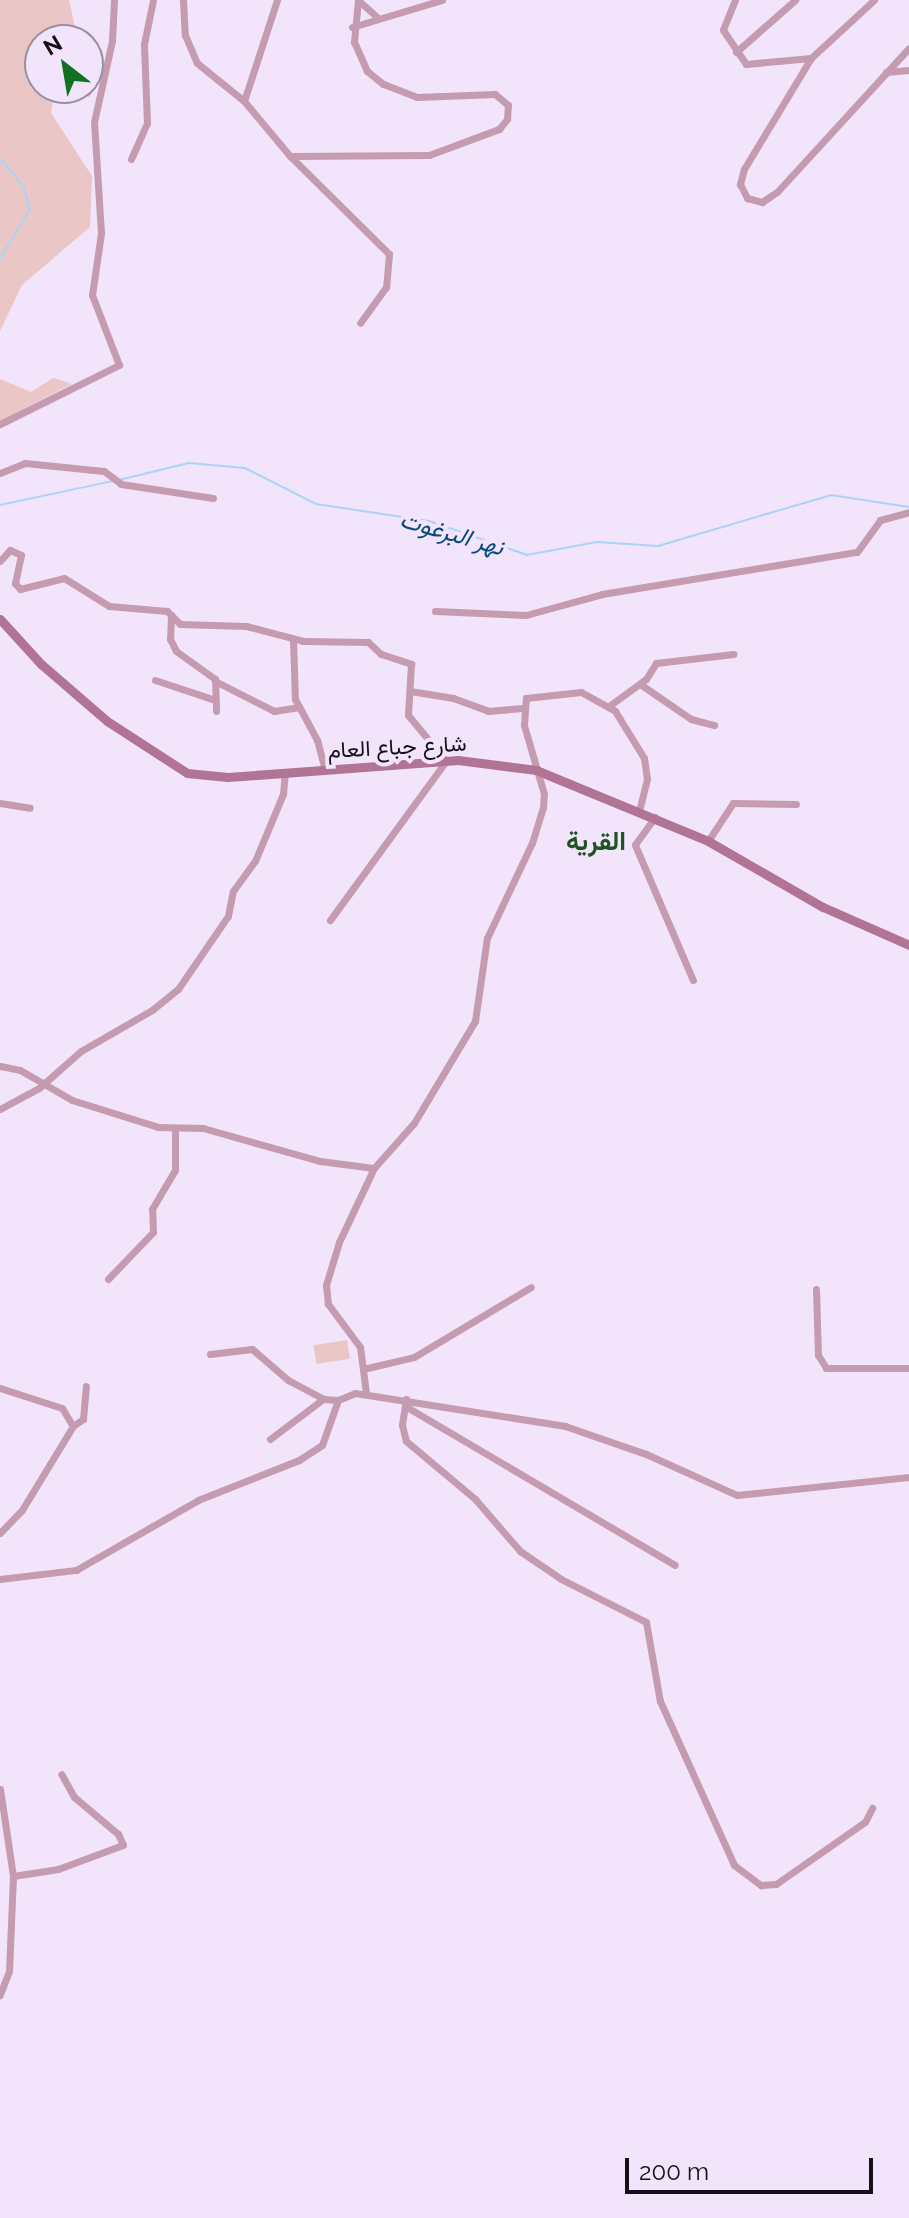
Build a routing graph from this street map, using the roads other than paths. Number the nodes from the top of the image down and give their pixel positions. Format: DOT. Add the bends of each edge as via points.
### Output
graph roads {
  1 [pos="114,0"];
  2 [pos="153,0"];
  3 [pos="183,0"];
  4 [pos="277,0"];
  5 [pos="358,0"];
  6 [pos="442,0"];
  7 [pos="735,0"];
  8 [pos="795,0"];
  9 [pos="874,0"];
  10 [pos="377,17"];
  11 [pos="352,27"];
  12 [pos="909,48"];
  13 [pos="736,52"];
  14 [pos="811,58"];
  15 [pos="909,70"];
  16 [pos="886,72"];
  17 [pos="244,101"];
  18 [pos="290,156"];
  19 [pos="131,159"];
  20 [pos="360,323"];
  21 [pos="0,424"];
  22 [pos="0,473"];
  23 [pos="213,498"];
  24 [pos="909,512"];
  25 [pos="0,561"];
  26 [pos="435,611"];
  27 [pos="171,615"];
  28 [pos="0,619"];
  29 [pos="293,640"];
  30 [pos="733,654"];
  31 [pos="155,680"];
  32 [pos="215,681"];
  33 [pos="640,684"];
  34 [pos="410,691"];
  35 [pos="215,700"];
  36 [pos="609,706"];
  37 [pos="298,707"];
  38 [pos="523,708"];
  39 [pos="216,711"];
  40 [pos="714,725"];
  41 [pos="446,761"];
  42 [pos="325,769"];
  43 [pos="536,770"];
  44 [pos="285,772"];
  45 [pos="555,775"];
  46 [pos="544,794"];
  47 [pos="0,803"];
  48 [pos="796,804"];
  49 [pos="30,808"];
  50 [pos="639,810"];
  51 [pos="655,817"];
  52 [pos="708,841"];
  53 [pos="330,920"];
  54 [pos="909,945"];
  55 [pos="693,980"];
  56 [pos="0,1066"];
  57 [pos="45,1083"];
  58 [pos="0,1109"];
  59 [pos="175,1130"];
  60 [pos="374,1168"];
  61 [pos="108,1279"];
  62 [pos="531,1287"];
  63 [pos="816,1289"];
  64 [pos="210,1354"];
  65 [pos="909,1368"];
  66 [pos="363,1369"];
  67 [pos="86,1386"];
  68 [pos="0,1388"];
  69 [pos="366,1393"];
  70 [pos="323,1399"];
  71 [pos="338,1400"];
  72 [pos="406,1403"];
  73 [pos="73,1426"];
  74 [pos="270,1439"];
  75 [pos="909,1477"];
  76 [pos="0,1533"];
  77 [pos="675,1565"];
  78 [pos="0,1579"];
  79 [pos="61,1774"];
  80 [pos="0,1789"];
  81 [pos="872,1808"];
  82 [pos="13,1876"];
  83 [pos="0,1995"];
  1 -- 21 [label="street" via="112,41 94,122 101,233 92,295 119,365"];
  2 -- 19 [label="street" via="144,44 147,123"];
  3 -- 17 [label="street" via="192,54 205,72"];
  4 -- 17 [label="street"];
  5 -- 10 [label="street"];
  5 -- 11 [label="street"];
  6 -- 10 [label="street"];
  7 -- 13 [label="street" via="723,30"];
  8 -- 13 [label="street"];
  9 -- 14 [label="street"];
  10 -- 11 [label="street"];
  11 -- 18 [label="street" via="361,62 383,84 417,97 495,94 508,105 504,125 429,155"];
  12 -- 16 [label="street"];
  13 -- 14 [label="street" via="748,65"];
  14 -- 16 [label="street" via="744,169 741,191 754,202 777,192"];
  15 -- 16 [label="street"];
  17 -- 18 [label="street"];
  18 -- 20 [label="street" via="389,254 386,287"];
  22 -- 23 [label="street" via="25,463 107,473 118,482"];
  24 -- 26 [label="street" via="880,520 857,552 602,594 526,615"];
  25 -- 27 [label="street" via="10,550 21,555 15,583 20,589 64,578 109,606"];
  27 -- 29 [label="street" via="180,624 246,626"];
  27 -- 32 [label="street" via="169,634 176,651"];
  28 -- 44 [label="main road, شارع جباع العام" via="55,677 158,759 207,777"];
  29 -- 34 [label="street" via="368,642 381,654 411,664"];
  29 -- 37 [label="street"];
  30 -- 33 [label="street" via="656,663"];
  31 -- 35 [label="street"];
  32 -- 35 [label="street"];
  32 -- 37 [label="street" via="274,711"];
  33 -- 36 [label="street"];
  33 -- 40 [label="street" via="688,717"];
  34 -- 38 [label="street" via="446,696 488,711"];
  34 -- 41 [label="street" via="409,719"];
  35 -- 39 [label="street"];
  36 -- 38 [label="street" via="587,693 555,692 529,696"];
  36 -- 50 [label="street" via="634,735 644,758 647,779"];
  37 -- 42 [label="street" via="317,740"];
  38 -- 43 [label="street"];
  41 -- 42 [label="main road, شارع جباع العام"];
  41 -- 43 [label="main road, شارع جباع العام"];
  41 -- 53 [label="street" via="437,779 394,825"];
  42 -- 44 [label="main road, شارع جباع العام"];
  43 -- 45 [label="main road, شارع جباع العام"];
  43 -- 46 [label="street"];
  44 -- 57 [label="street" via="283,794 255,861 233,891 228,916 178,989 81,1051"];
  45 -- 46 [label="street"];
  45 -- 50 [label="main road, شارع جباع العام"];
  46 -- 60 [label="street" via="532,843 487,938 475,1021 414,1123"];
  47 -- 49 [label="street"];
  48 -- 52 [label="street" via="739,800"];
  50 -- 51 [label="main road, شارع جباع العام"];
  51 -- 52 [label="main road, شارع جباع العام"];
  51 -- 55 [label="street" via="637,835 635,845"];
  52 -- 54 [label="main road, شارع جباع العام" via="823,907"];
  56 -- 57 [label="street"];
  57 -- 58 [label="street"];
  57 -- 59 [label="street" via="87,1105"];
  59 -- 60 [label="street" via="203,1128 328,1163"];
  59 -- 61 [label="street" via="175,1170 152,1209 153,1232"];
  60 -- 66 [label="street" via="339,1242 326,1285 328,1304 360,1347"];
  62 -- 66 [label="street" via="414,1357"];
  63 -- 65 [label="street" via="818,1355 826,1368"];
  64 -- 70 [label="street" via="257,1351 286,1379"];
  66 -- 69 [label="street"];
  67 -- 73 [label="street" via="83,1419"];
  68 -- 73 [label="street" via="62,1408"];
  69 -- 71 [label="street"];
  69 -- 72 [label="street"];
  70 -- 71 [label="street"];
  70 -- 74 [label="street"];
  71 -- 78 [label="street" via="322,1445 299,1460 198,1500 76,1570"];
  72 -- 75 [label="street" via="590,1433 737,1495"];
  72 -- 77 [label="street"];
  72 -- 81 [label="street" via="406,1441 475,1499 520,1551 561,1579 646,1622 660,1701 734,1865 761,1885 776,1884 857,1828"];
  73 -- 76 [label="street" via="22,1510"];
  79 -- 82 [label="street" via="74,1797 118,1834 123,1845 58,1869"];
  80 -- 82 [label="street"];
  82 -- 83 [label="street" via="9,1971"];
}
